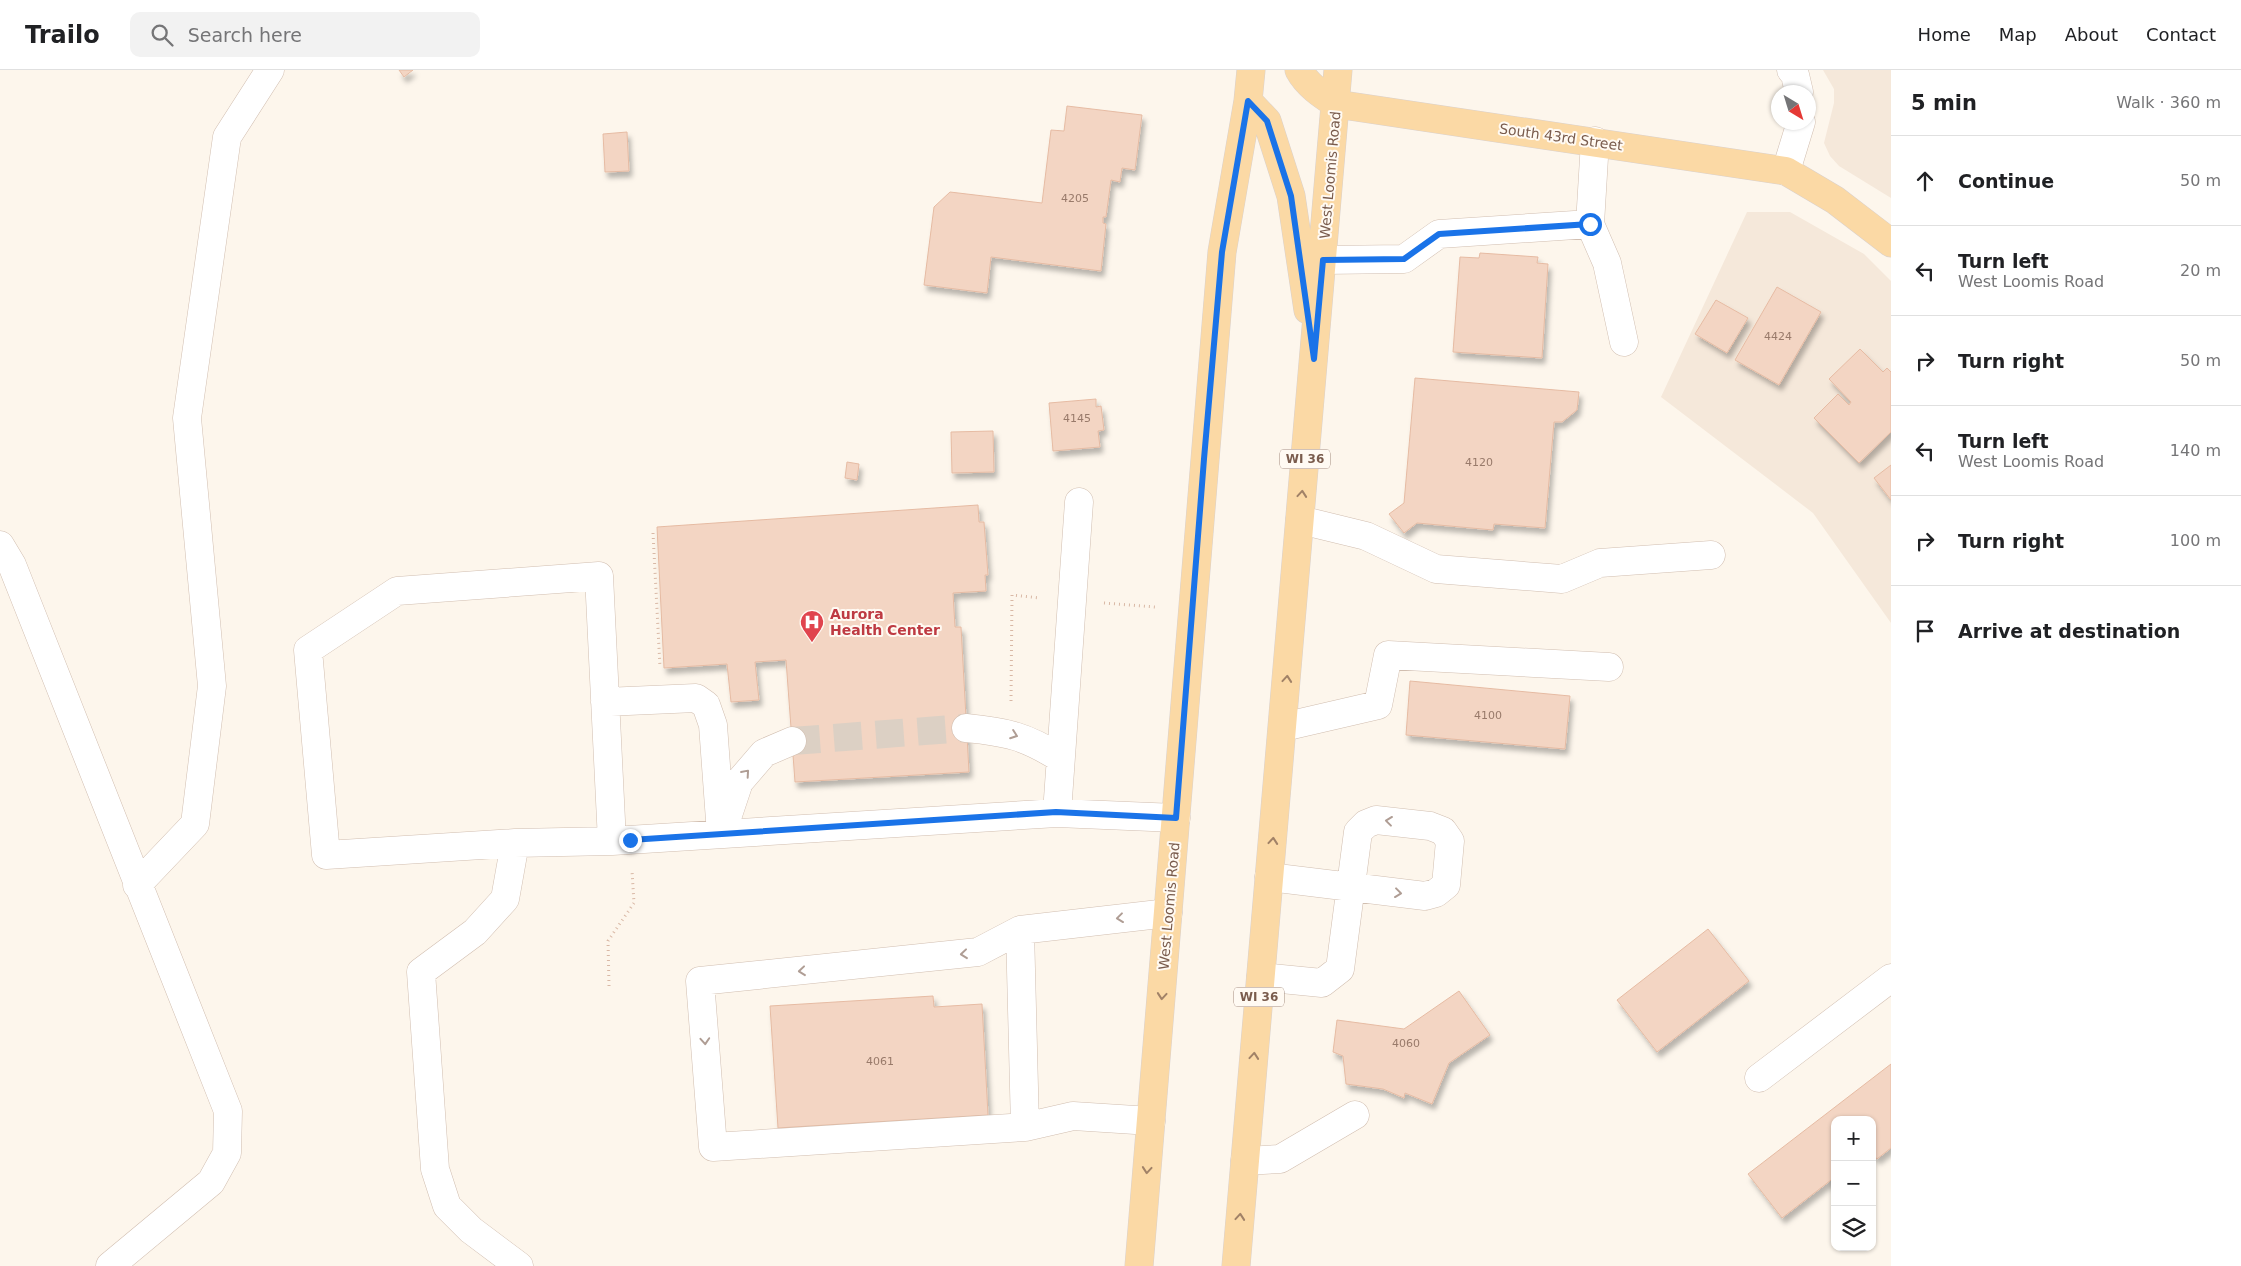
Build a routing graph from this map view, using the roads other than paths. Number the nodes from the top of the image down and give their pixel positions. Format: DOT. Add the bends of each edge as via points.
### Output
graph roads {
  1 [pos="270,70"];
  2 [pos="1251,70"];
  3 [pos="1299,70"];
  4 [pos="1338,70"];
  5 [pos="1791,70"];
  6 [pos="1797,85"];
  7 [pos="1248,101"];
  8 [pos="1336,104"];
  9 [pos="1798,130"];
  10 [pos="1595,142"];
  11 [pos="1786,170"];
  12 [pos="1590,224"];
  13 [pos="1891,243"];
  14 [pos="1323,260"];
  15 [pos="1624,342"];
  16 [pos="1314,359"];
  17 [pos="1080,502"];
  18 [pos="1300,520"];
  19 [pos="0,545"];
  20 [pos="1711,555"];
  21 [pos="1609,667"];
  22 [pos="605,702"];
  23 [pos="1282,727"];
  24 [pos="966,728"];
  25 [pos="792,741"];
  26 [pos="1060,758"];
  27 [pos="1056,812"];
  28 [pos="1176,818"];
  29 [pos="722,834"];
  30 [pos="621,841"];
  31 [pos="515,843"];
  32 [pos="1269,877"];
  33 [pos="137,885"];
  34 [pos="1168,913"];
  35 [pos="1020,930"];
  36 [pos="1261,977"];
  37 [pos="1891,978"];
  38 [pos="1759,1078"];
  39 [pos="1355,1115"];
  40 [pos="1151,1121"];
  41 [pos="1026,1127"];
  42 [pos="1245,1161"];
  43 [pos="110,1266"];
  44 [pos="519,1266"];
  45 [pos="1139,1266"];
  46 [pos="1236,1266"];
  1 -- 33 [label="street" via="227,137 187,418 212,686 194,824"];
  2 -- 7 [label="main road, West Loomis Road"];
  3 -- 8 [label="main road" via="1318,92"];
  4 -- 8 [label="main road, West Loomis Road / WI 36"];
  5 -- 6 [label="street"];
  7 -- 16 [label="main road" via="1267,121 1291,196"];
  7 -- 28 [label="main road, West Loomis Road" via="1222,252"];
  8 -- 10 [label="main road, South 43rd Street"];
  8 -- 14 [label="main road, West Loomis Road / WI 36"];
  9 -- 11 [label="street"];
  10 -- 11 [label="main road, South 43rd Street"];
  10 -- 12 [label="street"];
  11 -- 13 [label="main road, South 43rd Street" via="1835,200"];
  12 -- 14 [label="street" via="1439,234 1404,259"];
  12 -- 15 [label="street" via="1606,263"];
  14 -- 16 [label="main road, West Loomis Road / WI 36"];
  18 -- 16 [label="main road, West Loomis Road / WI 36, one-way"];
  17 -- 26 [label="street"];
  18 -- 20 [label="street" via="1366,536 1436,568 1465,571 1562,579 1600,563"];
  23 -- 18 [label="main road, West Loomis Road / WI 36, one-way"];
  19 -- 33 [label="street" via="12,565"];
  21 -- 23 [label="street" via="1388,655 1378,705"];
  22 -- 29 [label="street" via="696,698 706,705 713,725"];
  22 -- 30 [label="street"];
  22 -- 31 [label="street" via="599,576 397,590 308,650 326,855"];
  32 -- 23 [label="main road, West Loomis Road / WI 36, one-way"];
  24 -- 26 [label="street, one-way" via="1006,732 1038,744"];
  29 -- 25 [label="street, one-way" via="739,782 764,753"];
  26 -- 27 [label="street"];
  27 -- 28 [label="street"];
  27 -- 29 [label="street"];
  28 -- 34 [label="main road, West Loomis Road"];
  29 -- 30 [label="street"];
  30 -- 31 [label="street"];
  31 -- 44 [label="street" via="504,899 475,932 421,972 435,1169 447,1206 471,1230"];
  32 -- 36 [label="main road, West Loomis Road / WI 36"];
  32 -- 36 [label="street" via="1350,887 1340,969 1322,983"];
  33 -- 43 [label="street" via="228,1111 227,1153 211,1182"];
  34 -- 35 [label="street, one-way"];
  34 -- 40 [label="main road, West Loomis Road, one-way"];
  35 -- 41 [label="street"];
  35 -- 41 [label="street, one-way" via="978,952 700,981 713,1147"];
  42 -- 36 [label="main road, West Loomis Road / WI 36, one-way"];
  37 -- 38 [label="street"];
  39 -- 42 [label="street" via="1280,1159"];
  40 -- 41 [label="street" via="1072,1116"];
  40 -- 45 [label="main road, West Loomis Road, one-way"];
  46 -- 42 [label="main road, West Loomis Road / WI 36, one-way"];
}
